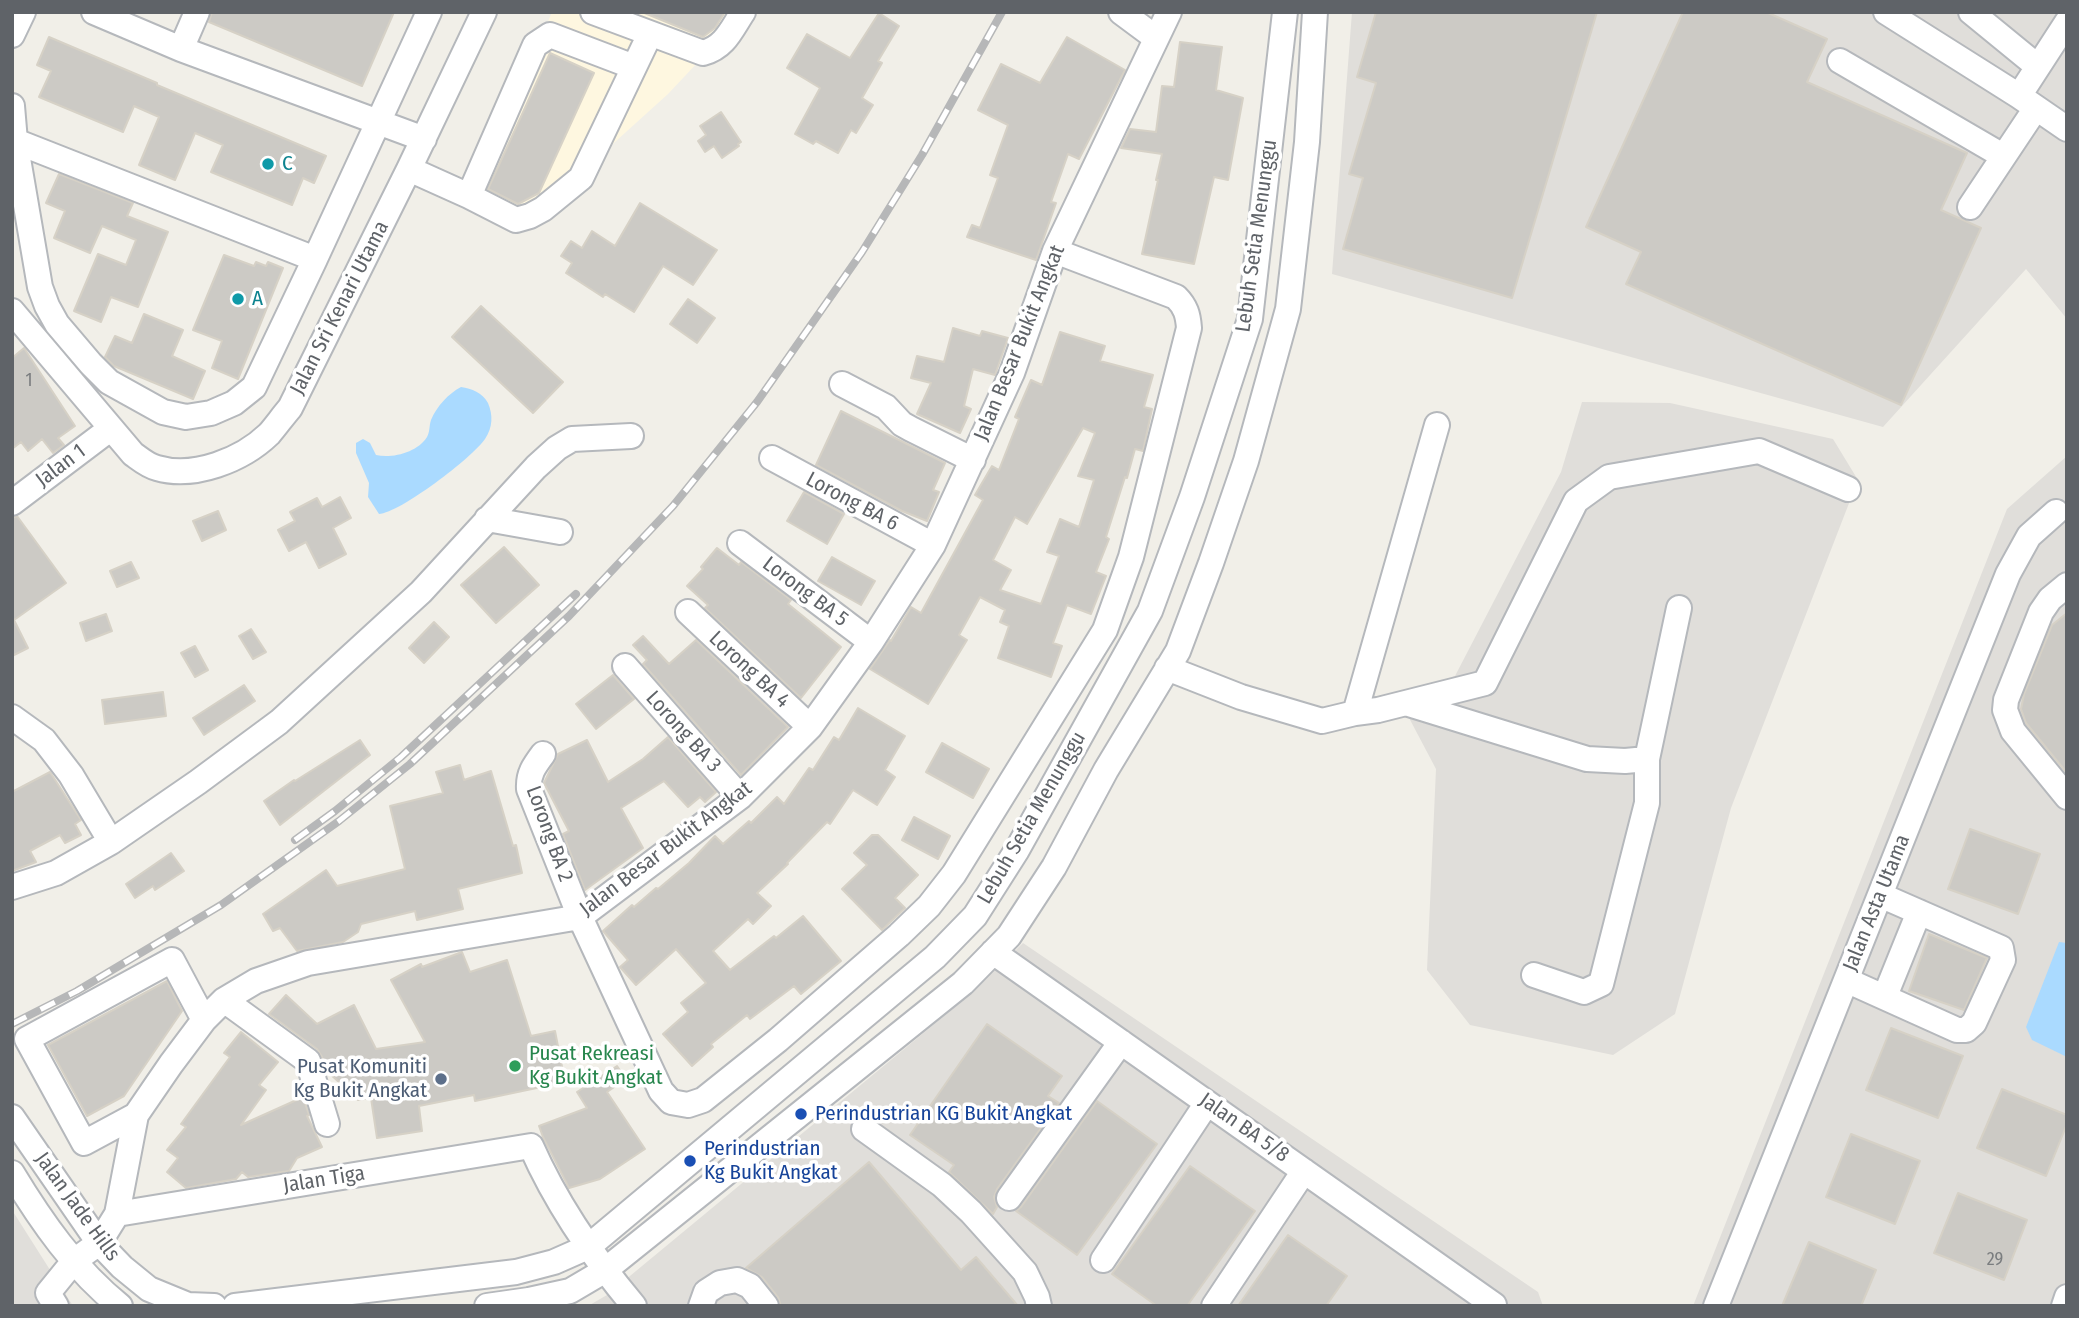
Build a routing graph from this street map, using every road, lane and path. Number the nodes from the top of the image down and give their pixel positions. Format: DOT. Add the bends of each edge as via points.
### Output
graph roads {
  1 [pos="23,12"];
  2 [pos="94,12"];
  3 [pos="197,12"];
  4 [pos="429,12"];
  5 [pos="484,12"];
  6 [pos="593,12"];
  7 [pos="743,12"];
  8 [pos="1121,12"];
  9 [pos="1169,12"];
  10 [pos="1285,12"];
  11 [pos="1315,12"];
  12 [pos="1886,12"];
  13 [pos="1971,12"];
  14 [pos="2067,22"];
  15 [pos="650,34"];
  16 [pos="12,35"];
  17 [pos="1156,38"];
  18 [pos="181,49"];
  19 [pos="1840,61"];
  20 [pos="2037,66"];
  21 [pos="634,67"];
  22 [pos="12,106"];
  23 [pos="2049,112"];
  24 [pos="378,123"];
  25 [pos="424,139"];
  26 [pos="15,141"];
  27 [pos="2003,156"];
  28 [pos="410,169"];
  29 [pos="469,196"];
  30 [pos="1970,207"];
  31 [pos="1055,251"];
  32 [pos="315,259"];
  33 [pos="12,312"];
  34 [pos="842,384"];
  35 [pos="1437,425"];
  36 [pos="110,429"];
  37 [pos="631,436"];
  38 [pos="772,458"];
  39 [pos="973,460"];
  40 [pos="1848,489"];
  41 [pos="12,503"];
  42 [pos="2063,505"];
  43 [pos="487,519"];
  44 [pos="560,532"];
  45 [pos="740,543"];
  46 [pos="933,545"];
  47 [pos="2067,585"];
  48 [pos="1679,608"];
  49 [pos="688,612"];
  50 [pos="871,642"];
  51 [pos="625,666"];
  52 [pos="1167,668"];
  53 [pos="1407,703"];
  54 [pos="1355,713"];
  55 [pos="12,717"];
  56 [pos="810,727"];
  57 [pos="543,754"];
  58 [pos="1647,758"];
  59 [pos="740,797"];
  60 [pos="2067,797"];
  61 [pos="111,842"];
  62 [pos="12,887"];
  63 [pos="1880,895"];
  64 [pos="1919,912"];
  65 [pos="580,917"];
  66 [pos="993,952"];
  67 [pos="1534,975"];
  68 [pos="1846,980"];
  69 [pos="1885,996"];
  70 [pos="224,1000"];
  71 [pos="204,1020"];
  72 [pos="778,1040"];
  73 [pos="1121,1042"];
  74 [pos="802,1068"];
  75 [pos="1207,1102"];
  76 [pos="136,1115"];
  77 [pos="12,1117"];
  78 [pos="327,1124"];
  79 [pos="864,1129"];
  80 [pos="1304,1171"];
  81 [pos="12,1173"];
  82 [pos="1009,1198"];
  83 [pos="19,1199"];
  84 [pos="117,1214"];
  85 [pos="99,1243"];
  86 [pos="588,1247"];
  87 [pos="1103,1260"];
  88 [pos="74,1261"];
  89 [pos="604,1271"];
  90 [pos="149,1289"];
  91 [pos="2067,1297"];
  92 [pos="1494,1305"];
  93 [pos="56,1306"];
  94 [pos="119,1306"];
  95 [pos="214,1306"];
  96 [pos="235,1306"];
  97 [pos="487,1306"];
  98 [pos="634,1306"];
  99 [pos="701,1306"];
  100 [pos="766,1306"];
  101 [pos="1039,1306"];
  102 [pos="1214,1306"];
  103 [pos="1716,1306"];
  104 [pos="2064,1306"];
  1 -- 16 [label="street"];
  2 -- 18 [label="street"];
  3 -- 18 [label="street"];
  4 -- 24 [label="street"];
  5 -- 25 [label="street, Jalan Sri Kenari Utama"];
  6 -- 15 [label="street"];
  7 -- 15 [label="street" via="721,46 703,53"];
  8 -- 17 [label="street"];
  9 -- 17 [label="street, Jalan Besar Bukit Angkat"];
  10 -- 74 [label="street, Lebuh Setia Menunggu" via="1250,319 1150,611 1017,850 975,916 935,957"];
  11 -- 52 [label="street, Lebuh Setia Menunggu" via="1289,309 1212,563"];
  12 -- 23 [label="street"];
  13 -- 20 [label="street"];
  14 -- 20 [label="street"];
  15 -- 21 [label="street"];
  17 -- 31 [label="street, Jalan Besar Bukit Angkat"];
  18 -- 24 [label="street"];
  19 -- 27 [label="street"];
  20 -- 23 [label="street"];
  21 -- 29 [label="street" via="582,178 543,209 516,220"];
  21 -- 29 [label="street" via="550,35 541,39"];
  22 -- 26 [label="street"];
  23 -- 27 [label="street"];
  24 -- 25 [label="street"];
  24 -- 32 [label="street"];
  25 -- 28 [label="street, Jalan Sri Kenari Utama"];
  26 -- 32 [label="street"];
  26 -- 32 [label="street" via="47,306 57,324 109,382 163,412 186,417 211,413 254,387"];
  27 -- 30 [label="street"];
  28 -- 29 [label="street"];
  28 -- 36 [label="street, Jalan Sri Kenari Utama" via="290,408 268,434 243,454 181,472 155,468 133,454"];
  31 -- 39 [label="street, Jalan Besar Bukit Angkat" via="1012,373"];
  31 -- 72 [label="street" via="1176,297 1188,315 1189,328 1131,557 1105,630 954,874 899,935"];
  33 -- 36 [label="street, Jalan Sri Kenari Utama"];
  34 -- 39 [label="street" via="886,407 902,424"];
  35 -- 54 [label="street"];
  36 -- 41 [label="street, Jalan 1"];
  37 -- 43 [label="street" via="572,439 557,448"];
  38 -- 46 [label="street, Lorong BA 6"];
  39 -- 46 [label="street, Jalan Besar Bukit Angkat"];
  40 -- 53 [label="street" via="1759,451 1609,477 1576,501 1485,683"];
  42 -- 63 [label="street, Jalan Asta Utama" via="2029,536 2008,574"];
  43 -- 44 [label="street"];
  43 -- 61 [label="street" via="421,592 279,722"];
  45 -- 50 [label="street, Lorong BA 5"];
  46 -- 50 [label="street, Jalan Besar Bukit Angkat"];
  47 -- 60 [label="street" via="2041,612 2005,710 2013,731"];
  48 -- 58 [label="street"];
  49 -- 56 [label="street, Lorong BA 4"];
  50 -- 56 [label="street, Jalan Besar Bukit Angkat"];
  51 -- 59 [label="street, Lorong BA 3"];
  52 -- 54 [label="street" via="1322,721"];
  52 -- 66 [label="street, Lebuh Setia Menunggu" via="1054,867 1009,936"];
  53 -- 54 [label="street"];
  53 -- 58 [label="street" via="1587,759"];
  55 -- 61 [label="street" via="44,740"];
  56 -- 59 [label="street, Jalan Besar Bukit Angkat"];
  57 -- 65 [label="street, Lorong BA 2" via="528,777 529,789"];
  58 -- 67 [label="street" via="1647,803 1601,984 1584,992"];
  59 -- 65 [label="street, Jalan Besar Bukit Angkat"];
  61 -- 62 [label="street" via="56,873"];
  63 -- 64 [label="street"];
  63 -- 68 [label="street, Jalan Asta Utama"];
  64 -- 69 [label="street"];
  64 -- 69 [label="street" via="2001,948 2003,960 1974,1023 1966,1030"];
  65 -- 70 [label="street, Jalan Besar Bukit Angkat" via="308,963 256,981"];
  65 -- 72 [label="street, Lorong BA 2" via="661,1091 671,1102 688,1105 703,1100"];
  66 -- 73 [label="street, Jalan BA 5/8"];
  66 -- 89 [label="street, Lebuh Setia Menunggu" via="963,983"];
  68 -- 69 [label="street"];
  68 -- 103 [label="street, Jalan Asta Utama"];
  70 -- 71 [label="street, Jalan Besar Bukit Angkat"];
  70 -- 78 [label="street" via="307,1061"];
  71 -- 76 [label="street, Jalan Besar Bukit Angkat"];
  71 -- 76 [label="street" via="172,960 27,1039 84,1143"];
  72 -- 74 [label="street"];
  73 -- 75 [label="street, Jalan BA 5/8"];
  73 -- 82 [label="street"];
  74 -- 86 [label="street, Lebuh Setia Menunggu"];
  75 -- 80 [label="street, Jalan BA 5/8"];
  75 -- 87 [label="street"];
  76 -- 84 [label="street, Jalan Besar Bukit Angkat"];
  77 -- 85 [label="street, Jalan Jade Hills"];
  79 -- 101 [label="street" via="942,1185 971,1212 1025,1272"];
  80 -- 92 [label="street, Jalan BA 5/8"];
  80 -- 102 [label="street"];
  81 -- 83 [label="street, Jalan Jade Hills"];
  83 -- 88 [label="street, Jalan Jade Hills"];
  84 -- 85 [label="street, Jalan Besar Bukit Angkat"];
  84 -- 86 [label="street, Jalan Tiga" via="531,1146 547,1182"];
  85 -- 88 [label="street"];
  85 -- 90 [label="street, Jalan Jade Hills" via="121,1268"];
  86 -- 89 [label="street"];
  86 -- 96 [label="street, Lebuh Setia Menunggu" via="516,1272"];
  88 -- 93 [label="street" via="48,1293"];
  88 -- 94 [label="street, Jalan Jade Hills"];
  89 -- 97 [label="street, Lebuh Setia Menunggu" via="570,1291"];
  89 -- 98 [label="street"];
  90 -- 94 [label="street"];
  90 -- 95 [label="street" via="188,1305"];
  91 -- 104 [label="street"];
  99 -- 100 [label="street" via="706,1292 737,1280 750,1286"];
}
